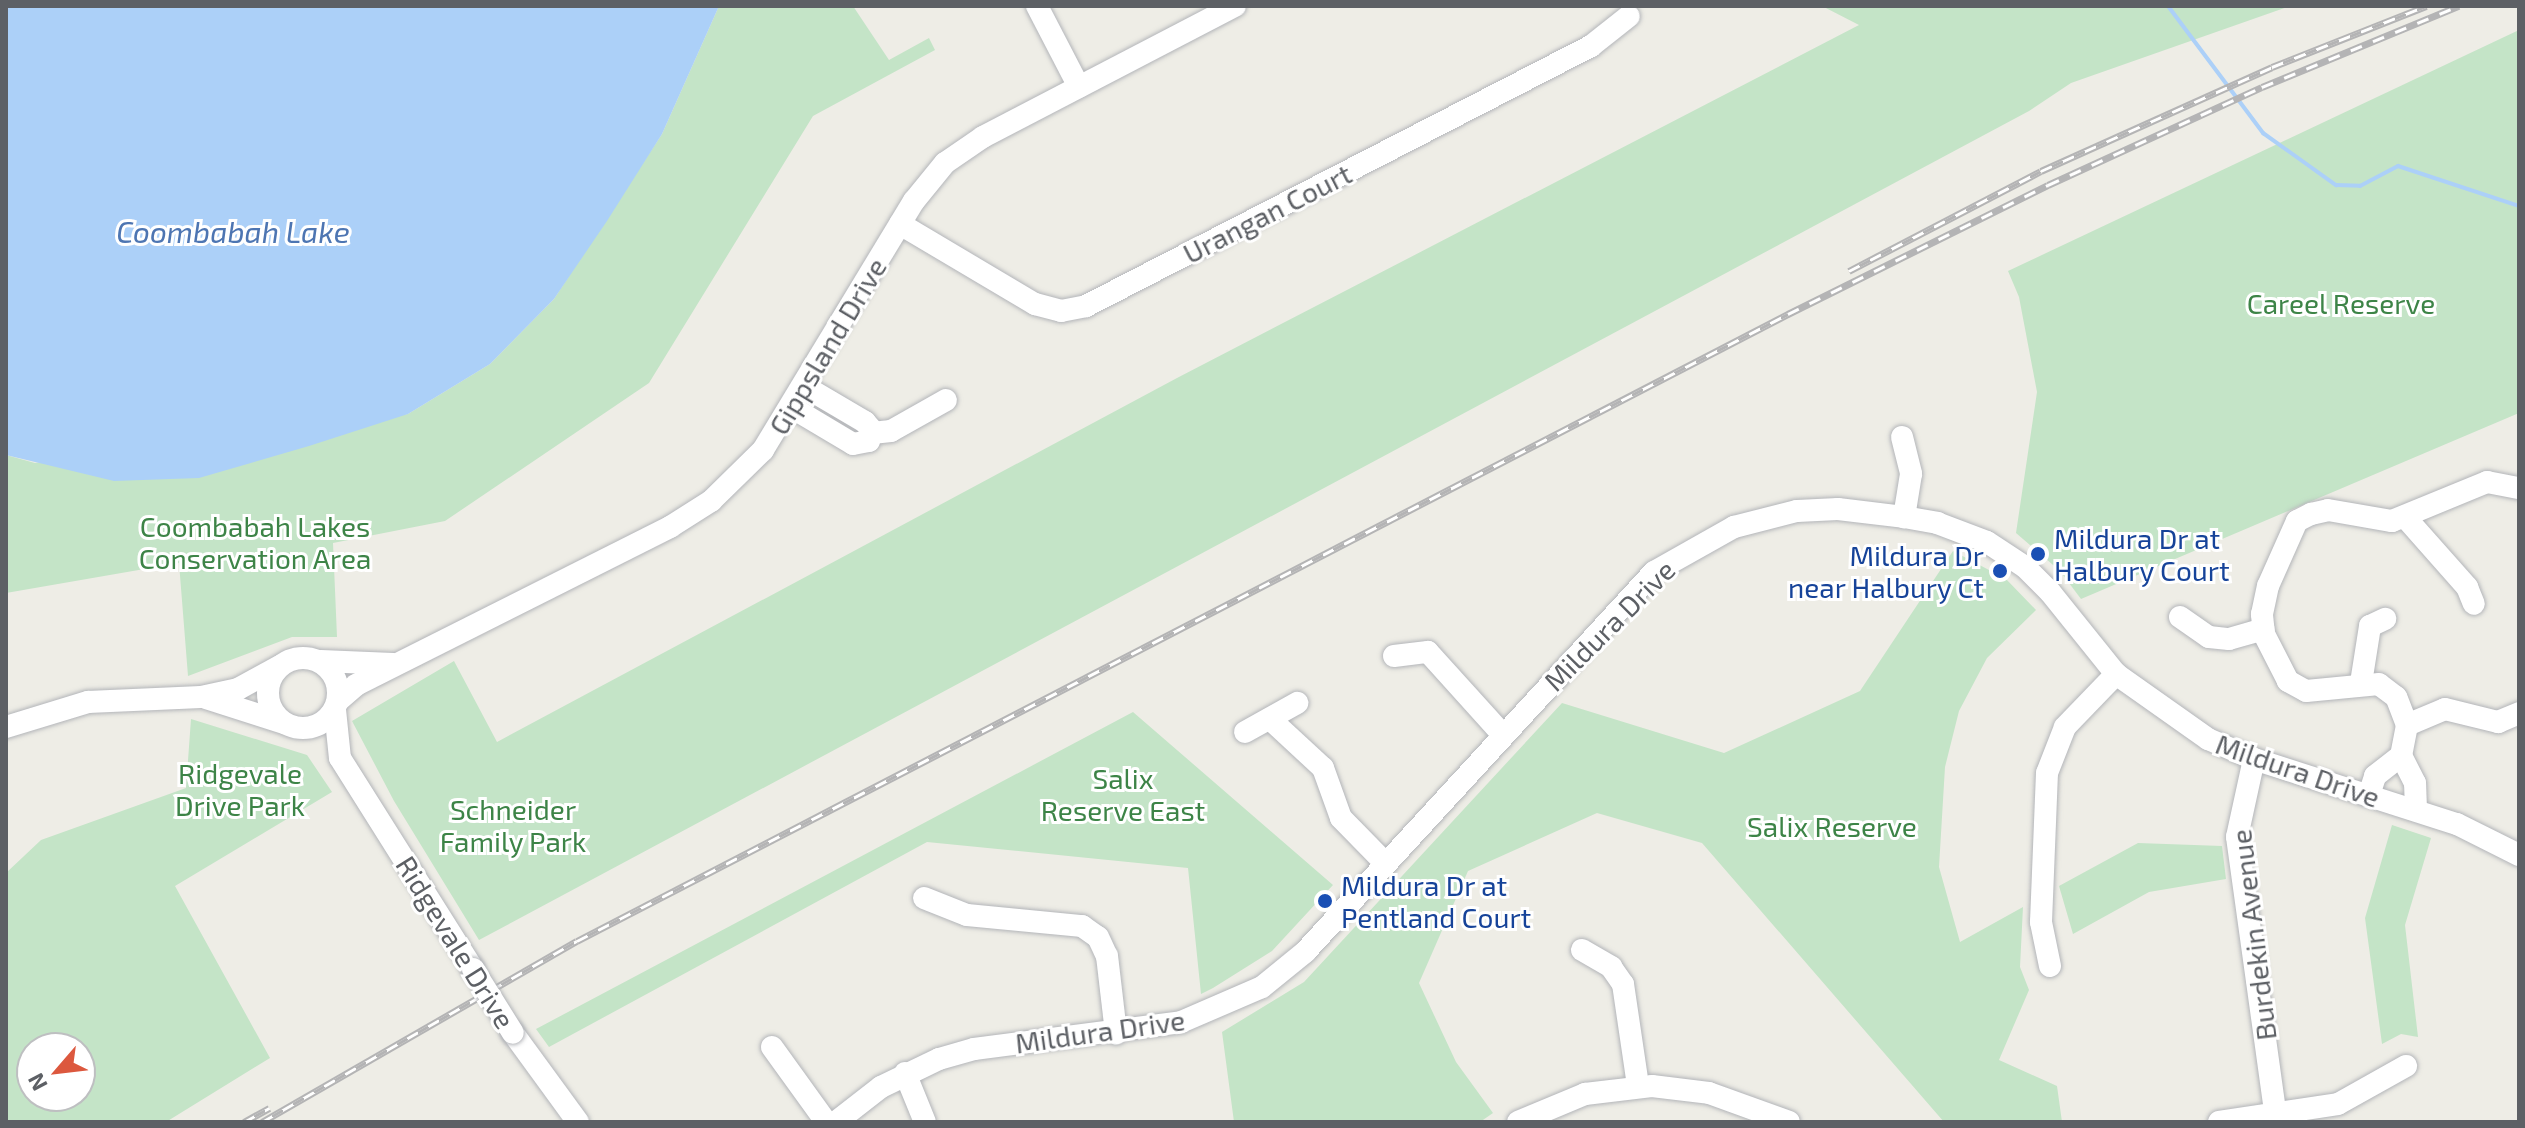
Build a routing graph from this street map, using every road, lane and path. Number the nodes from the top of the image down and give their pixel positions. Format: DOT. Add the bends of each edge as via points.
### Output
graph roads {
  1 [pos="1037,6"];
  2 [pos="1235,6"];
  3 [pos="1629,16"];
  4 [pos="1079,87"];
  5 [pos="900,224"];
  6 [pos="804,386"];
  7 [pos="946,400"];
  8 [pos="791,407"];
  9 [pos="872,433"];
  10 [pos="1902,437"];
  11 [pos="2519,488"];
  12 [pos="2430,507"];
  13 [pos="1904,517"];
  14 [pos="2405,517"];
  15 [pos="2422,534"];
  16 [pos="2474,604"];
  17 [pos="2180,617"];
  18 [pos="2385,619"];
  19 [pos="2264,629"];
  20 [pos="1394,656"];
  21 [pos="321,661"];
  22 [pos="398,664"];
  23 [pos="280,666"];
  24 [pos="2116,674"];
  25 [pos="2361,683"];
  26 [pos="201,697"];
  27 [pos="1297,703"];
  28 [pos="337,705"];
  29 [pos="2519,713"];
  30 [pos="1270,719"];
  31 [pos="290,725"];
  32 [pos="2407,725"];
  33 [pos="6,727"];
  34 [pos="1245,732"];
  35 [pos="1502,734"];
  36 [pos="2401,756"];
  37 [pos="340,758"];
  38 [pos="2254,759"];
  39 [pos="2369,795"];
  40 [pos="2416,810"];
  41 [pos="2519,855"];
  42 [pos="1385,863"];
  43 [pos="924,898"];
  44 [pos="1582,950"];
  45 [pos="2050,966"];
  46 [pos="1116,1033"];
  47 [pos="772,1047"];
  48 [pos="2406,1066"];
  49 [pos="905,1073"];
  50 [pos="1638,1086"];
  51 [pos="2275,1111"];
  52 [pos="1736,1112"];
  53 [pos="578,1122"];
  54 [pos="826,1122"];
  55 [pos="836,1122"];
  56 [pos="925,1122"];
  57 [pos="1518,1122"];
  58 [pos="1789,1122"];
  59 [pos="2219,1122"];
  1 -- 4 [label="street"];
  2 -- 4 [label="street, Gippsland Drive"];
  3 -- 5 [label="street, Urangan Court" via="1591,46 1086,306 1061,311 1035,304"];
  4 -- 5 [label="street, Gippsland Drive" via="966,147 937,172"];
  5 -- 6 [label="street, Gippsland Drive"];
  6 -- 8 [label="street, Gippsland Drive"];
  6 -- 9 [label="street" via="865,422"];
  7 -- 9 [label="street" via="891,431"];
  8 -- 9 [label="street" via="853,444 865,444"];
  8 -- 22 [label="street, Gippsland Drive" via="750,466 691,515"];
  10 -- 13 [label="street" via="1911,474"];
  11 -- 12 [label="street" via="2487,482"];
  12 -- 14 [label="street"];
  12 -- 15 [label="street" via="2435,527"];
  13 -- 24 [label="street, Mildura Drive" via="1962,530 2025,567"];
  13 -- 35 [label="street, Mildura Drive" via="1838,509 1797,511 1706,539 1654,572"];
  14 -- 15 [label="street"];
  14 -- 19 [label="street" via="2392,521 2328,510 2297,521 2268,586"];
  15 -- 16 [label="street"];
  17 -- 19 [label="street" via="2209,637 2229,639"];
  18 -- 25 [label="street" via="2370,626"];
  19 -- 25 [label="street" via="2273,657 2297,686 2326,691"];
  20 -- 35 [label="street" via="1428,652"];
  21 -- 22 [label="street, Gippsland Drive"];
  21 -- 23 [label="street" via="299,657"];
  21 -- 28 [label="street" via="336,677"];
  22 -- 28 [label="street, Gippsland Drive"];
  23 -- 26 [label="street" via="257,682"];
  23 -- 31 [label="street" via="268,696"];
  24 -- 38 [label="street, Mildura Drive" via="2173,719"];
  24 -- 45 [label="street" via="2065,727 2047,773 2041,922"];
  25 -- 32 [label="street" via="2379,684 2396,697"];
  26 -- 31 [label="street"];
  26 -- 33 [label="street" via="88,702"];
  27 -- 30 [label="street"];
  28 -- 31 [label="street" via="318,725"];
  28 -- 37 [label="street, Ridgevale Drive"];
  29 -- 32 [label="street" via="2498,722 2445,709"];
  30 -- 34 [label="street"];
  30 -- 42 [label="street" via="1323,768 1341,818"];
  31 -- 37 [label="street, Ridgevale Drive"];
  32 -- 36 [label="street"];
  35 -- 42 [label="street, Mildura Drive"];
  36 -- 39 [label="street" via="2375,776"];
  36 -- 40 [label="street" via="2415,783"];
  37 -- 53 [label="street, Ridgevale Drive, bridge" via="513,1033"];
  38 -- 39 [label="street, Mildura Drive"];
  38 -- 51 [label="street, Burdekin Avenue" via="2237,837"];
  39 -- 40 [label="street, Mildura Drive"];
  40 -- 41 [label="street, Mildura Drive"];
  42 -- 46 [label="street, Mildura Drive" via="1305,952 1262,987 1181,1022"];
  43 -- 46 [label="street" via="967,915 1082,926 1098,937 1107,956"];
  44 -- 50 [label="street" via="1611,967 1627,992"];
  46 -- 49 [label="street, Mildura Drive" via="974,1049"];
  47 -- 54 [label="street"];
  48 -- 51 [label="street" via="2338,1104"];
  49 -- 55 [label="street, Mildura Drive"];
  49 -- 56 [label="street"];
  50 -- 52 [label="street" via="1680,1088"];
  50 -- 57 [label="street" via="1560,1101"];
  51 -- 59 [label="street"];
  52 -- 58 [label="street"];
}
